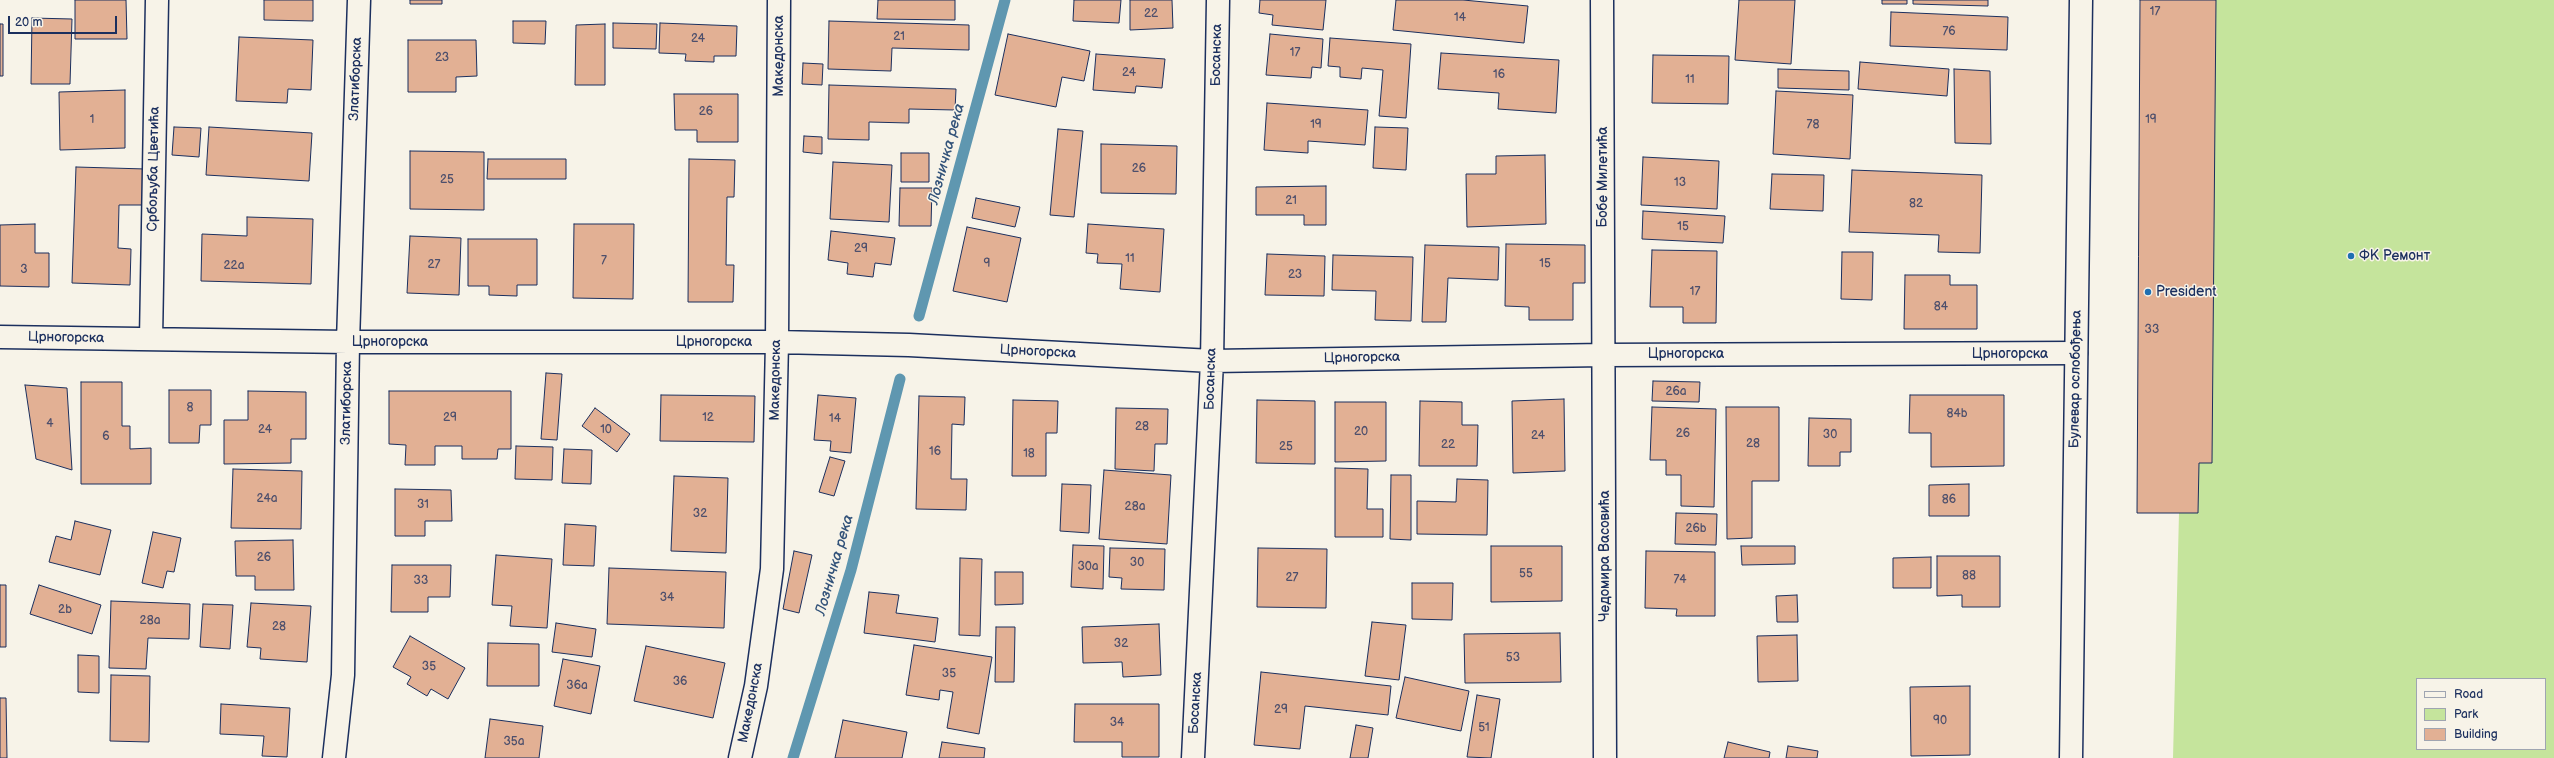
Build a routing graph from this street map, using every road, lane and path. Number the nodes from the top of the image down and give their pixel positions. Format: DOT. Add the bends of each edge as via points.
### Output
graph roads {
  1 [pos="157,0"];
  2 [pos="359,0"];
  3 [pos="779,0"];
  4 [pos="1218,0"];
  5 [pos="1602,0"];
  6 [pos="2081,0"];
  7 [pos="0,337"];
  8 [pos="151,339"];
  9 [pos="348,342"];
  10 [pos="777,342"];
  11 [pos="2076,353"];
  12 [pos="1604,355"];
  13 [pos="1212,360"];
  14 [pos="334,758"];
  15 [pos="740,758"];
  16 [pos="1193,758"];
  17 [pos="1605,758"];
  18 [pos="2071,758"];
  1 -- 8 [label="street, Србољуба Цветића"];
  2 -- 9 [label="street, Златиборска"];
  3 -- 10 [label="street, Македонска"];
  4 -- 13 [label="street, Босанска"];
  5 -- 12 [label="street, Бобе Милетића"];
  6 -- 11 [label="street, Булевар ослобођења"];
  7 -- 8 [label="street, Црногорска"];
  8 -- 9 [label="street, Црногорска"];
  9 -- 10 [label="street, Црногорска"];
  9 -- 14 [label="street, Златиборска" via="343,675"];
  10 -- 13 [label="street, Црногорска" via="909,345"];
  10 -- 15 [label="street, Македонска" via="772,569 756,686"];
  11 -- 12 [label="street, Црногорска"];
  11 -- 18 [label="street, Булевар ослобођења"];
  12 -- 13 [label="street, Црногорска"];
  12 -- 17 [label="street, Чедомира Васовића"];
  13 -- 16 [label="street, Босанска"];
}
